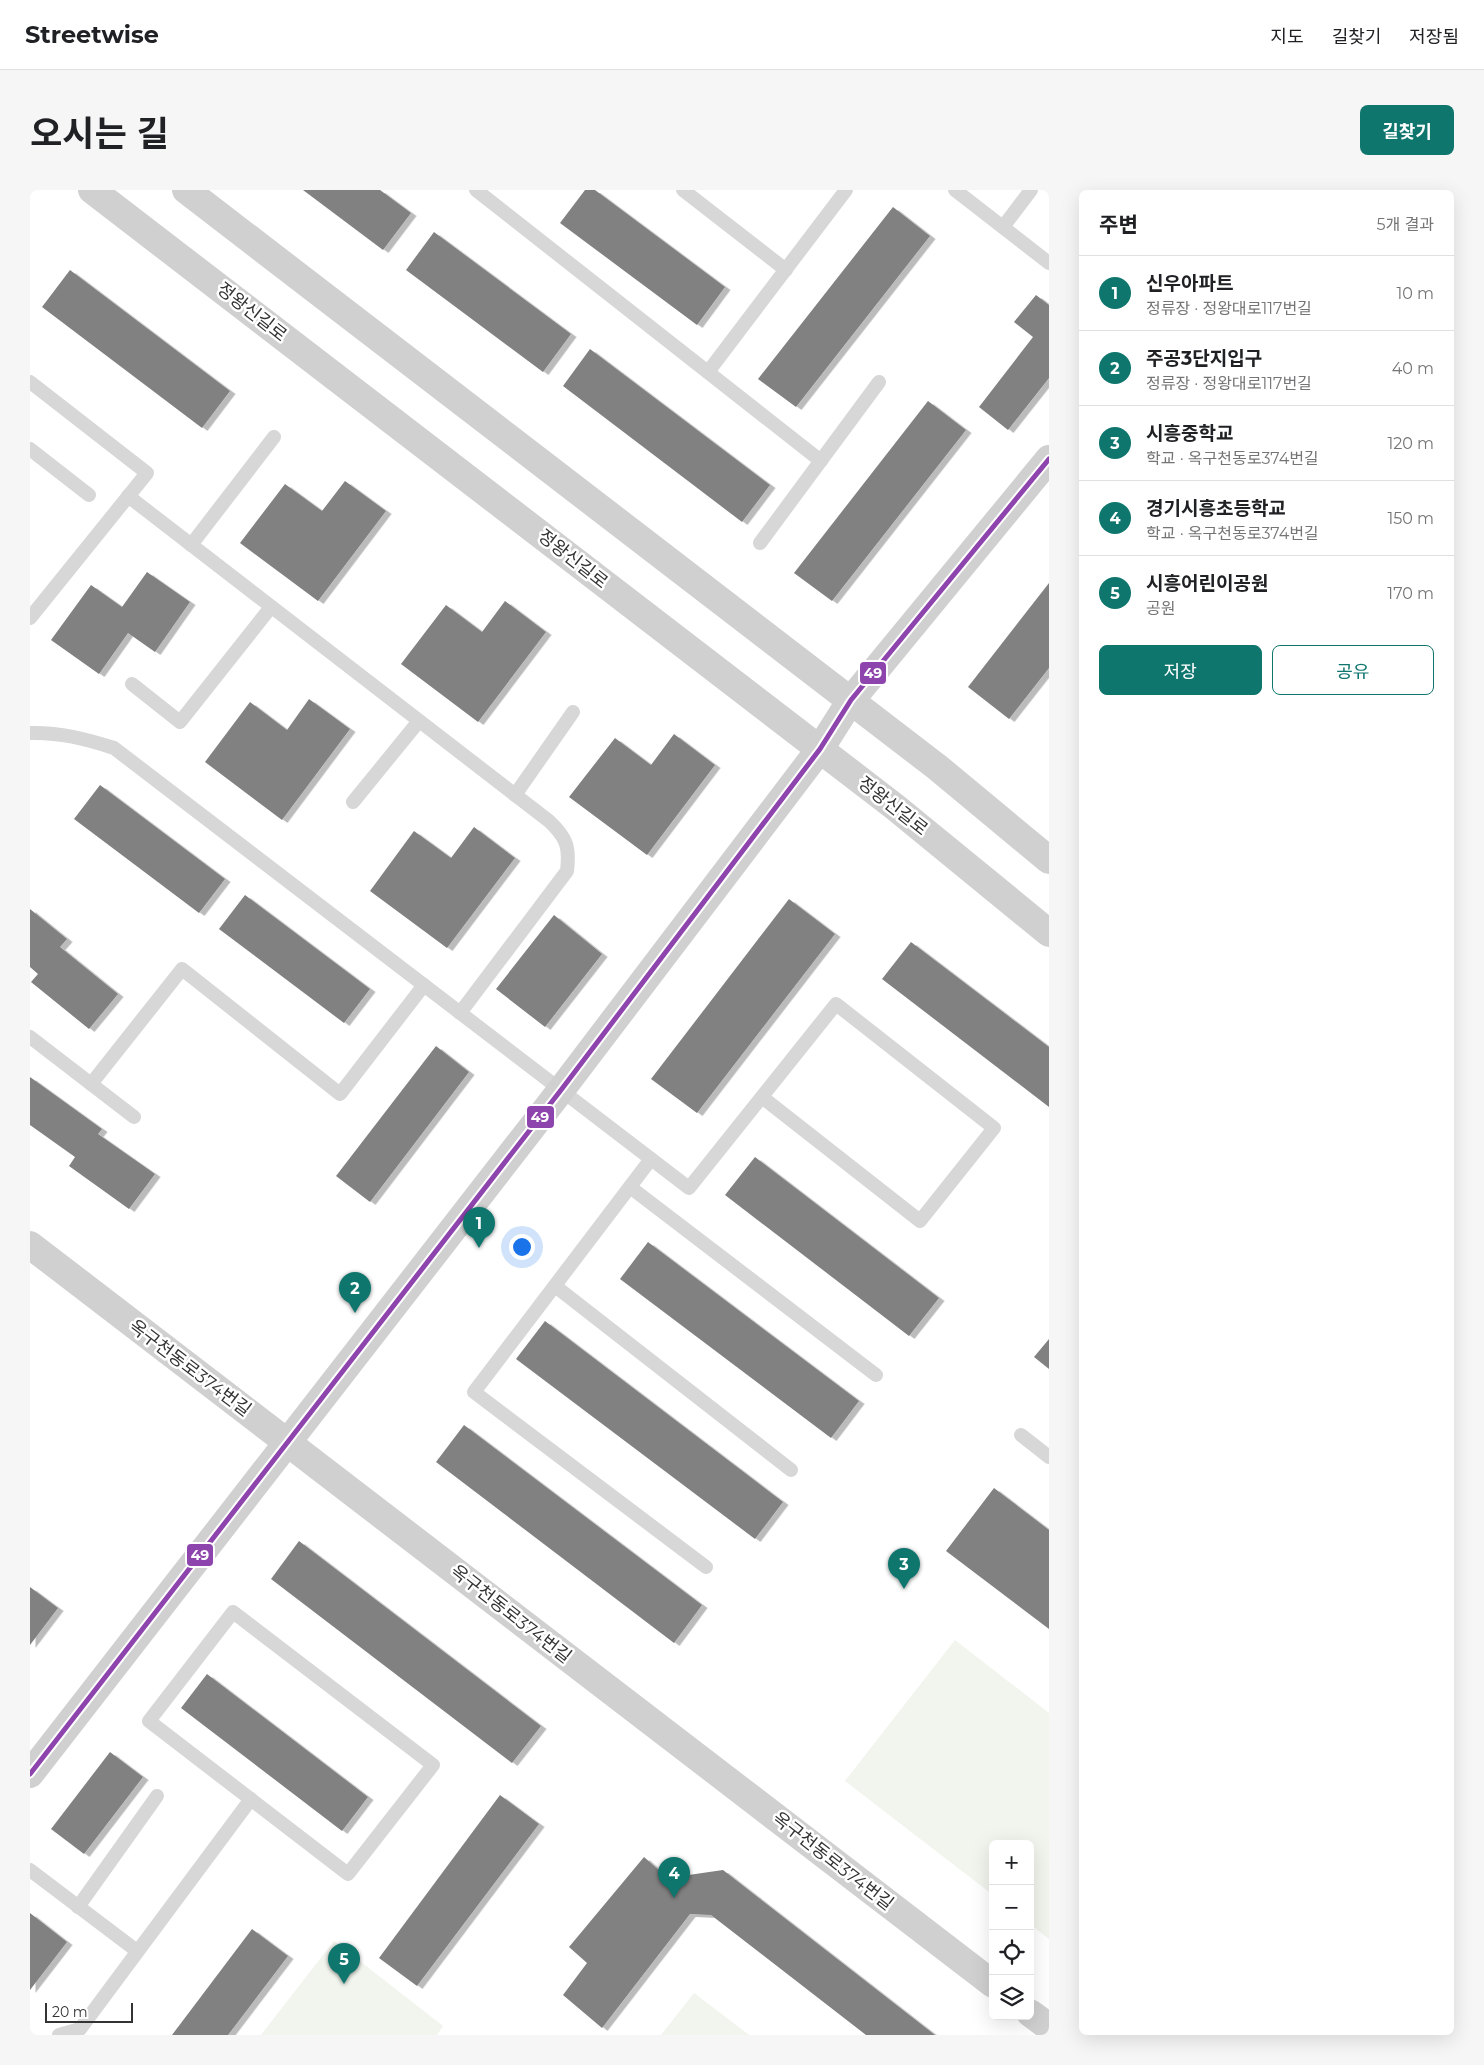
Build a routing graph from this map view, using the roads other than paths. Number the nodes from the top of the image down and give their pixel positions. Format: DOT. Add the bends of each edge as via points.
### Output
graph roads {
  1 [pos="92,190"];
  2 [pos="186,190"];
  3 [pos="476,190"];
  4 [pos="683,190"];
  5 [pos="846,190"];
  6 [pos="955,190"];
  7 [pos="1031,190"];
  8 [pos="1003,227"];
  9 [pos="1049,263"];
  10 [pos="786,270"];
  11 [pos="708,372"];
  12 [pos="30,382"];
  13 [pos="879,382"];
  14 [pos="274,437"];
  15 [pos="30,449"];
  16 [pos="1049,459"];
  17 [pos="821,461"];
  18 [pos="89,495"];
  19 [pos="128,496"];
  20 [pos="760,543"];
  21 [pos="191,545"];
  22 [pos="272,607"];
  23 [pos="30,618"];
  24 [pos="132,684"];
  25 [pos="851,700"];
  26 [pos="573,712"];
  27 [pos="419,721"];
  28 [pos="30,733"];
  29 [pos="820,749"];
  30 [pos="515,795"];
  31 [pos="353,802"];
  32 [pos="1049,860"];
  33 [pos="1049,933"];
  34 [pos="424,985"];
  35 [pos="460,1012"];
  36 [pos="30,1037"];
  37 [pos="91,1084"];
  38 [pos="561,1090"];
  39 [pos="762,1097"];
  40 [pos="134,1117"];
  41 [pos="651,1159"];
  42 [pos="630,1187"];
  43 [pos="30,1245"];
  44 [pos="555,1286"];
  45 [pos="876,1375"];
  46 [pos="1021,1436"];
  47 [pos="287,1442"];
  48 [pos="1049,1457"];
  49 [pos="791,1470"];
  50 [pos="706,1567"];
  51 [pos="30,1774"];
  52 [pos="157,1796"];
  53 [pos="250,1799"];
  54 [pos="30,1870"];
  55 [pos="78,1906"];
  56 [pos="137,1951"];
  57 [pos="989,1981"];
  58 [pos="1034,2016"];
  59 [pos="1049,2027"];
  60 [pos="59,2035"];
  1 -- 29 [label="street, 정왕신길로"];
  2 -- 25 [label="street"];
  3 -- 11 [label="lane"];
  4 -- 10 [label="lane"];
  5 -- 10 [label="lane"];
  6 -- 8 [label="lane"];
  7 -- 8 [label="lane"];
  8 -- 9 [label="lane"];
  10 -- 11 [label="lane"];
  11 -- 17 [label="lane"];
  12 -- 19 [label="lane" via="146,473"];
  13 -- 17 [label="lane"];
  14 -- 21 [label="lane"];
  15 -- 18 [label="lane"];
  16 -- 25 [label="street"];
  17 -- 20 [label="lane"];
  19 -- 21 [label="lane"];
  19 -- 23 [label="lane"];
  21 -- 22 [label="lane"];
  22 -- 24 [label="lane" via="180,722"];
  22 -- 27 [label="lane"];
  25 -- 29 [label="street"];
  25 -- 32 [label="street"];
  26 -- 30 [label="lane"];
  27 -- 30 [label="lane"];
  27 -- 31 [label="lane"];
  28 -- 34 [label="lane" via="49,732 114,748"];
  29 -- 33 [label="street, 정왕신길로"];
  29 -- 38 [label="street"];
  30 -- 35 [label="lane" via="563,834 570,853 567,871"];
  34 -- 35 [label="lane"];
  34 -- 37 [label="lane" via="340,1094 182,969"];
  35 -- 38 [label="lane"];
  36 -- 37 [label="lane"];
  37 -- 40 [label="lane"];
  38 -- 41 [label="lane"];
  38 -- 47 [label="street"];
  39 -- 39 [label="lane" via="920,1221 994,1128 836,1004"];
  39 -- 41 [label="lane" via="689,1188"];
  41 -- 42 [label="lane"];
  42 -- 44 [label="lane"];
  42 -- 45 [label="lane"];
  43 -- 47 [label="street, 옥구천동로374번길"];
  44 -- 49 [label="lane"];
  44 -- 50 [label="lane" via="474,1392"];
  46 -- 48 [label="lane"];
  47 -- 51 [label="street"];
  47 -- 57 [label="street, 옥구천동로374번길"];
  52 -- 55 [label="lane"];
  53 -- 53 [label="lane" via="149,1721 233,1612 432,1765 348,1874"];
  53 -- 56 [label="lane"];
  54 -- 55 [label="lane"];
  55 -- 56 [label="lane"];
  56 -- 60 [label="lane" via="80,2028"];
  58 -- 59 [label="street"];
}
